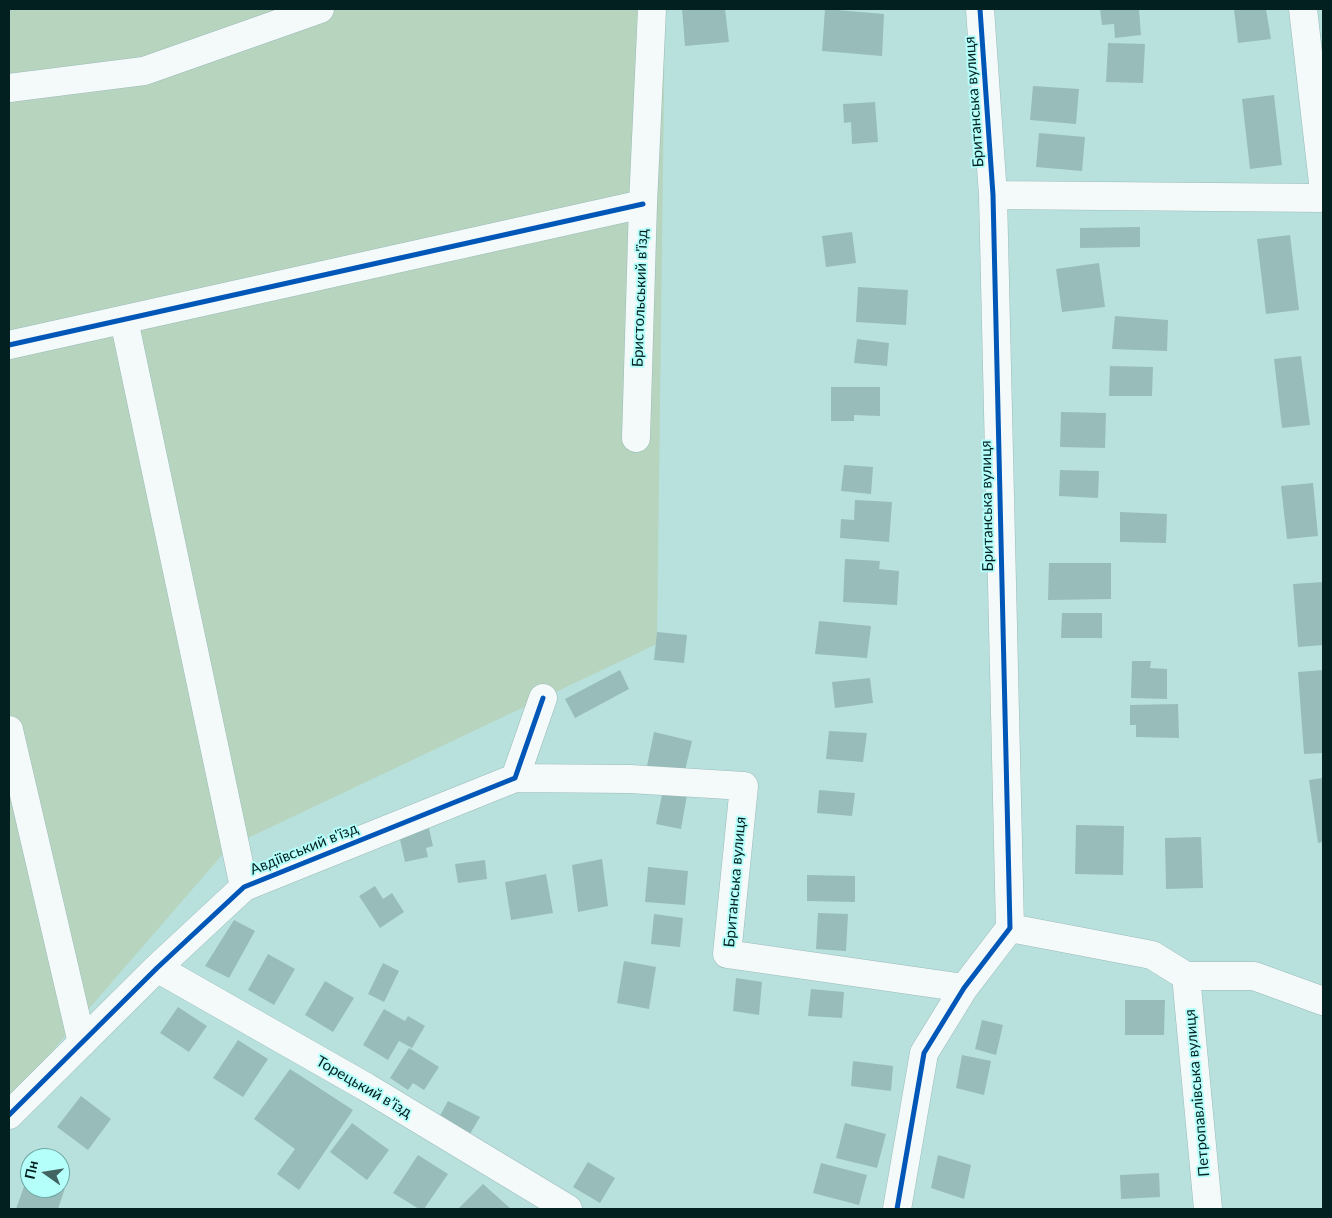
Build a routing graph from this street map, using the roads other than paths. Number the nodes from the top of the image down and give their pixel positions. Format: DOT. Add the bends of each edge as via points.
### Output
graph roads {
  1 [pos="320,9"];
  2 [pos="652,9"];
  3 [pos="980,9"];
  4 [pos="1303,9"];
  5 [pos="9,88"];
  6 [pos="1323,183"];
  7 [pos="993,195"];
  8 [pos="1323,198"];
  9 [pos="643,204"];
  10 [pos="124,320"];
  11 [pos="9,345"];
  12 [pos="636,438"];
  13 [pos="543,698"];
  14 [pos="9,730"];
  15 [pos="515,778"];
  16 [pos="244,886"];
  17 [pos="1010,928"];
  18 [pos="157,968"];
  19 [pos="1186,976"];
  20 [pos="964,988"];
  21 [pos="1323,1001"];
  22 [pos="82,1042"];
  23 [pos="9,1115"];
  24 [pos="568,1209"];
  25 [pos="897,1209"];
  26 [pos="1208,1209"];
  1 -- 5 [label="street" via="144,71"];
  2 -- 9 [label="street, Бристольський в'їзд"];
  3 -- 7 [label="street, Британська вулиця"];
  4 -- 6 [label="street"];
  7 -- 8 [label="street"];
  7 -- 17 [label="street, Британська вулиця"];
  9 -- 10 [label="street"];
  9 -- 12 [label="street, Бристольський в'їзд"];
  10 -- 11 [label="street"];
  10 -- 16 [label="street"];
  13 -- 15 [label="street"];
  14 -- 22 [label="street"];
  15 -- 16 [label="street, Авдіївський в'їзд"];
  15 -- 20 [label="street, Британська вулиця" via="630,779 744,786 727,954"];
  16 -- 18 [label="street, Авдіївський в'їзд"];
  17 -- 19 [label="street" via="1152,955"];
  17 -- 20 [label="street"];
  18 -- 22 [label="street, Авдіївський в'їзд"];
  18 -- 24 [label="street, Торецький в’їзд" via="366,1087"];
  19 -- 21 [label="street" via="1254,976"];
  19 -- 26 [label="street, Петропавлівська вулиця"];
  20 -- 25 [label="street" via="924,1053"];
  22 -- 23 [label="street, Авдіївський в'їзд"];
}
